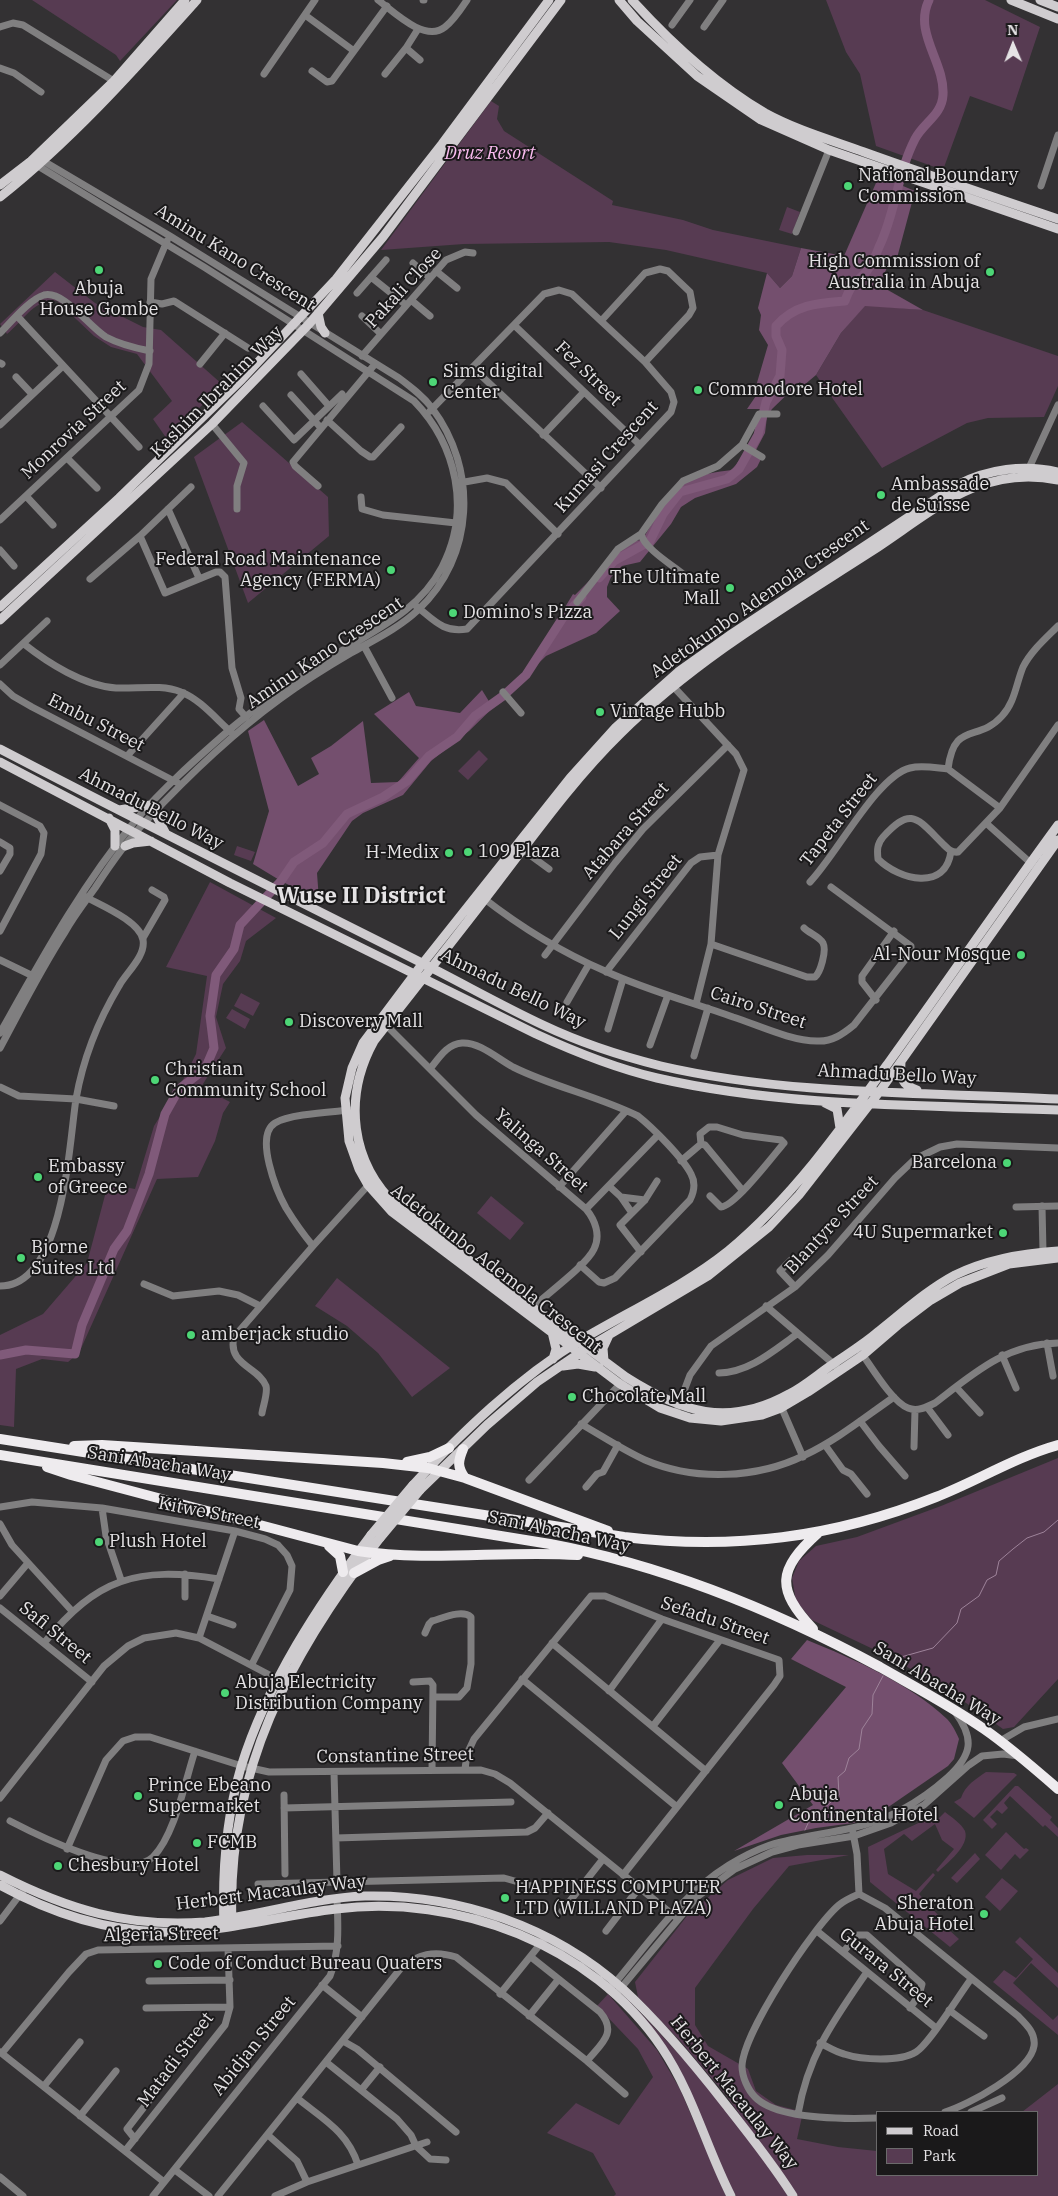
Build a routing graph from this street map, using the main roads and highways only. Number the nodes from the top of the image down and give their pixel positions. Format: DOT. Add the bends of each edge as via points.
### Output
graph roads {
  1 [pos="548,0"];
  2 [pos="561,0"];
  3 [pos="619,0"];
  4 [pos="632,0"];
  5 [pos="1011,0"];
  6 [pos="1040,0"];
  7 [pos="191,2"];
  8 [pos="1058,7"];
  9 [pos="1058,19"];
  10 [pos="892,167"];
  11 [pos="910,174"];
  12 [pos="1,189"];
  13 [pos="1058,219"];
  14 [pos="1058,229"];
  15 [pos="318,313"];
  16 [pos="325,333"];
  17 [pos="1058,472"];
  18 [pos="1058,480"];
  19 [pos="0,607"];
  20 [pos="0,620"];
  21 [pos="670,683"];
  22 [pos="0,749"];
  23 [pos="0,762"];
  24 [pos="117,810"];
  25 [pos="109,818"];
  26 [pos="1058,825"];
  27 [pos="166,835"];
  28 [pos="1058,840"];
  29 [pos="153,842"];
  30 [pos="1034,866"];
  31 [pos="482,896"];
  32 [pos="423,963"];
  33 [pos="432,968"];
  34 [pos="415,974"];
  35 [pos="424,979"];
  36 [pos="384,1022"];
  37 [pos="902,1062"];
  38 [pos="869,1090"];
  39 [pos="880,1091"];
  40 [pos="929,1093"];
  41 [pos="1058,1099"];
  42 [pos="818,1100"];
  43 [pos="859,1102"];
  44 [pos="870,1103"];
  45 [pos="1058,1110"];
  46 [pos="840,1128"];
  47 [pos="1058,1251"];
  48 [pos="1058,1258"];
  49 [pos="530,1310"];
  50 [pos="564,1331"];
  51 [pos="552,1332"];
  52 [pos="592,1334"];
  53 [pos="609,1335"];
  54 [pos="575,1344"];
  55 [pos="587,1348"];
  56 [pos="861,1352"];
  57 [pos="579,1353"];
  58 [pos="557,1363"];
  59 [pos="600,1364"];
  60 [pos="0,1439"];
  61 [pos="1058,1445"];
  62 [pos="50,1447"];
  63 [pos="449,1448"];
  64 [pos="463,1449"];
  65 [pos="0,1455"];
  66 [pos="18,1457"];
  67 [pos="393,1464"];
  68 [pos="433,1470"];
  69 [pos="465,1478"];
  70 [pos="416,1488"];
  71 [pos="818,1533"];
  72 [pos="624,1537"];
  73 [pos="324,1543"];
  74 [pos="363,1552"];
  75 [pos="392,1556"];
  76 [pos="611,1557"];
  77 [pos="343,1572"];
  78 [pos="354,1573"];
  79 [pos="817,1634"];
  80 [pos="282,1681"];
  81 [pos="1058,1789"];
  82 [pos="0,1875"];
  83 [pos="0,1885"];
  84 [pos="228,1924"];
  85 [pos="615,1989"];
  86 [pos="730,2193"];
  87 [pos="793,2196"];
  1 -- 19 [label="main road, Kashim Ibrahim Way" via="372,236 336,279 242,379"];
  2 -- 15 [label="main road, Kashim Ibrahim Way" via="383,237"];
  3 -- 10 [label="main road" via="697,76 761,120 828,150"];
  4 -- 10 [label="main road" via="684,54 736,95 796,128"];
  5 -- 9 [label="main road"];
  6 -- 8 [label="main road"];
  7 -- 12 [label="main road" via="117,83 36,161"];
  10 -- 11 [label="main road"];
  11 -- 13 [label="main road"];
  11 -- 14 [label="main road"];
  15 -- 16 [label="main road"];
  15 -- 20 [label="main road, Kashim Ibrahim Way" via="212,424"];
  17 -- 21 [label="main road, Adetokunbo Ademola Crescent" via="1029,468 979,475 947,491 740,628"];
  18 -- 21 [label="main road, Adetokunbo Ademola Crescent" via="1034,476 1006,478 983,483 952,497"];
  21 -- 31 [label="main road, Adetokunbo Ademola Crescent" via="602,752"];
  21 -- 31 [label="main road, Adetokunbo Ademola Crescent" via="616,727 580,766"];
  22 -- 24 [label="main road, Ahmadu Bello Way"];
  23 -- 25 [label="main road, Ahmadu Bello Way"];
  24 -- 27 [label="main road, Ahmadu Bello Way"];
  24 -- 27 [label="main road" via="154,807"];
  25 -- 29 [label="main road, Ahmadu Bello Way"];
  25 -- 29 [label="main road" via="120,846"];
  26 -- 30 [label="main road"];
  27 -- 32 [label="main road, Ahmadu Bello Way"];
  28 -- 30 [label="main road"];
  29 -- 34 [label="main road, Ahmadu Bello Way"];
  30 -- 37 [label="main road"];
  30 -- 38 [label="main road"];
  31 -- 32 [label="main road, Adetokunbo Ademola Crescent"];
  31 -- 33 [label="main road, Adetokunbo Ademola Crescent"];
  32 -- 33 [label="main road, Ahmadu Bello Way"];
  32 -- 34 [label="main road, Adetokunbo Ademola Crescent"];
  33 -- 35 [label="main road, Adetokunbo Ademola Crescent"];
  33 -- 38 [label="main road, Ahmadu Bello Way" via="543,1025 600,1048 658,1065 780,1086"];
  34 -- 35 [label="main road, Ahmadu Bello Way"];
  34 -- 36 [label="main road, Adetokunbo Ademola Crescent"];
  35 -- 36 [label="main road, Adetokunbo Ademola Crescent"];
  35 -- 42 [label="main road, Ahmadu Bello Way" via="536,1034 626,1070 702,1086"];
  36 -- 49 [label="main road, Adetokunbo Ademola Crescent" via="362,1067 350,1110 370,1183"];
  37 -- 39 [label="main road"];
  37 -- 40 [label="main road" via="904,1084"];
  38 -- 39 [label="main road, Ahmadu Bello Way"];
  38 -- 43 [label="main road"];
  39 -- 40 [label="main road, Ahmadu Bello Way"];
  39 -- 44 [label="main road"];
  40 -- 41 [label="main road, Ahmadu Bello Way"];
  42 -- 43 [label="main road, Ahmadu Bello Way"];
  42 -- 46 [label="main road" via="836,1109"];
  43 -- 44 [label="main road, Ahmadu Bello Way"];
  43 -- 46 [label="main road"];
  44 -- 45 [label="main road, Ahmadu Bello Way"];
  44 -- 53 [label="main road" via="799,1195 769,1227 708,1276"];
  46 -- 52 [label="main road" via="790,1191 727,1251 674,1287"];
  47 -- 56 [label="main road, Adetokunbo Ademola Crescent" via="1004,1259 956,1275 928,1293"];
  48 -- 56 [label="main road, Adetokunbo Ademola Crescent" via="1009,1264 960,1283"];
  49 -- 50 [label="main road, Adetokunbo Ademola Crescent"];
  49 -- 51 [label="main road, Adetokunbo Ademola Crescent"];
  50 -- 52 [label="main road" via="576,1335"];
  50 -- 54 [label="main road, Adetokunbo Ademola Crescent"];
  51 -- 54 [label="main road, Adetokunbo Ademola Crescent"];
  51 -- 58 [label="main road"];
  52 -- 54 [label="main road"];
  53 -- 55 [label="main road"];
  53 -- 59 [label="main road"];
  54 -- 55 [label="main road, Adetokunbo Ademola Crescent"];
  54 -- 57 [label="main road, Adetokunbo Ademola Crescent"];
  54 -- 58 [label="main road"];
  55 -- 57 [label="main road"];
  55 -- 59 [label="main road, Adetokunbo Ademola Crescent"];
  56 -- 59 [label="main road, Adetokunbo Ademola Crescent" via="780,1404 726,1412 677,1410 662,1399 623,1381"];
  57 -- 58 [label="main road"];
  57 -- 59 [label="main road, Adetokunbo Ademola Crescent"];
  58 -- 59 [label="main road"];
  58 -- 63 [label="main road" via="494,1406"];
  58 -- 64 [label="main road"];
  60 -- 62 [label="highway, Sani Abacha Way"];
  61 -- 71 [label="highway, Sani Abacha Way" via="898,1512"];
  62 -- 67 [label="highway" via="102,1445"];
  62 -- 72 [label="highway, Sani Abacha Way"];
  63 -- 67 [label="highway" via="417,1461"];
  63 -- 68 [label="main road"];
  64 -- 68 [label="main road"];
  64 -- 69 [label="highway" via="458,1464"];
  65 -- 66 [label="highway, Sani Abacha Way"];
  66 -- 73 [label="highway" via="71,1476"];
  66 -- 76 [label="highway, Sani Abacha Way" via="524,1539"];
  67 -- 68 [label="highway"];
  68 -- 69 [label="highway"];
  68 -- 70 [label="main road"];
  69 -- 72 [label="highway"];
  70 -- 74 [label="main road, bridge" via="380,1538"];
  70 -- 74 [label="main road, bridge" via="370,1534"];
  71 -- 72 [label="highway, Sani Abacha Way" via="697,1544"];
  71 -- 79 [label="highway" via="795,1555 786,1581 794,1608"];
  73 -- 74 [label="highway"];
  73 -- 77 [label="highway" via="340,1556"];
  74 -- 75 [label="highway"];
  74 -- 77 [label="main road"];
  74 -- 78 [label="main road"];
  75 -- 76 [label="highway" via="532,1553"];
  75 -- 78 [label="highway"];
  76 -- 79 [label="highway, Sani Abacha Way" via="749,1603"];
  77 -- 80 [label="main road"];
  78 -- 80 [label="main road"];
  79 -- 81 [label="highway, Sani Abacha Way" via="934,1697 1020,1756"];
  80 -- 84 [label="main road" via="246,1768 234,1843"];
  82 -- 84 [label="main road, Herbert Macaulay Way" via="58,1902 112,1917"];
  83 -- 84 [label="main road, Herbert Macaulay Way" via="77,1918 110,1926 158,1932"];
  84 -- 85 [label="main road, Herbert Macaulay Way" via="337,1904 451,1913 543,1940"];
  85 -- 86 [label="main road, Herbert Macaulay Way" via="650,2032 682,2080"];
  85 -- 87 [label="main road, Herbert Macaulay Way" via="680,2047"];
}
